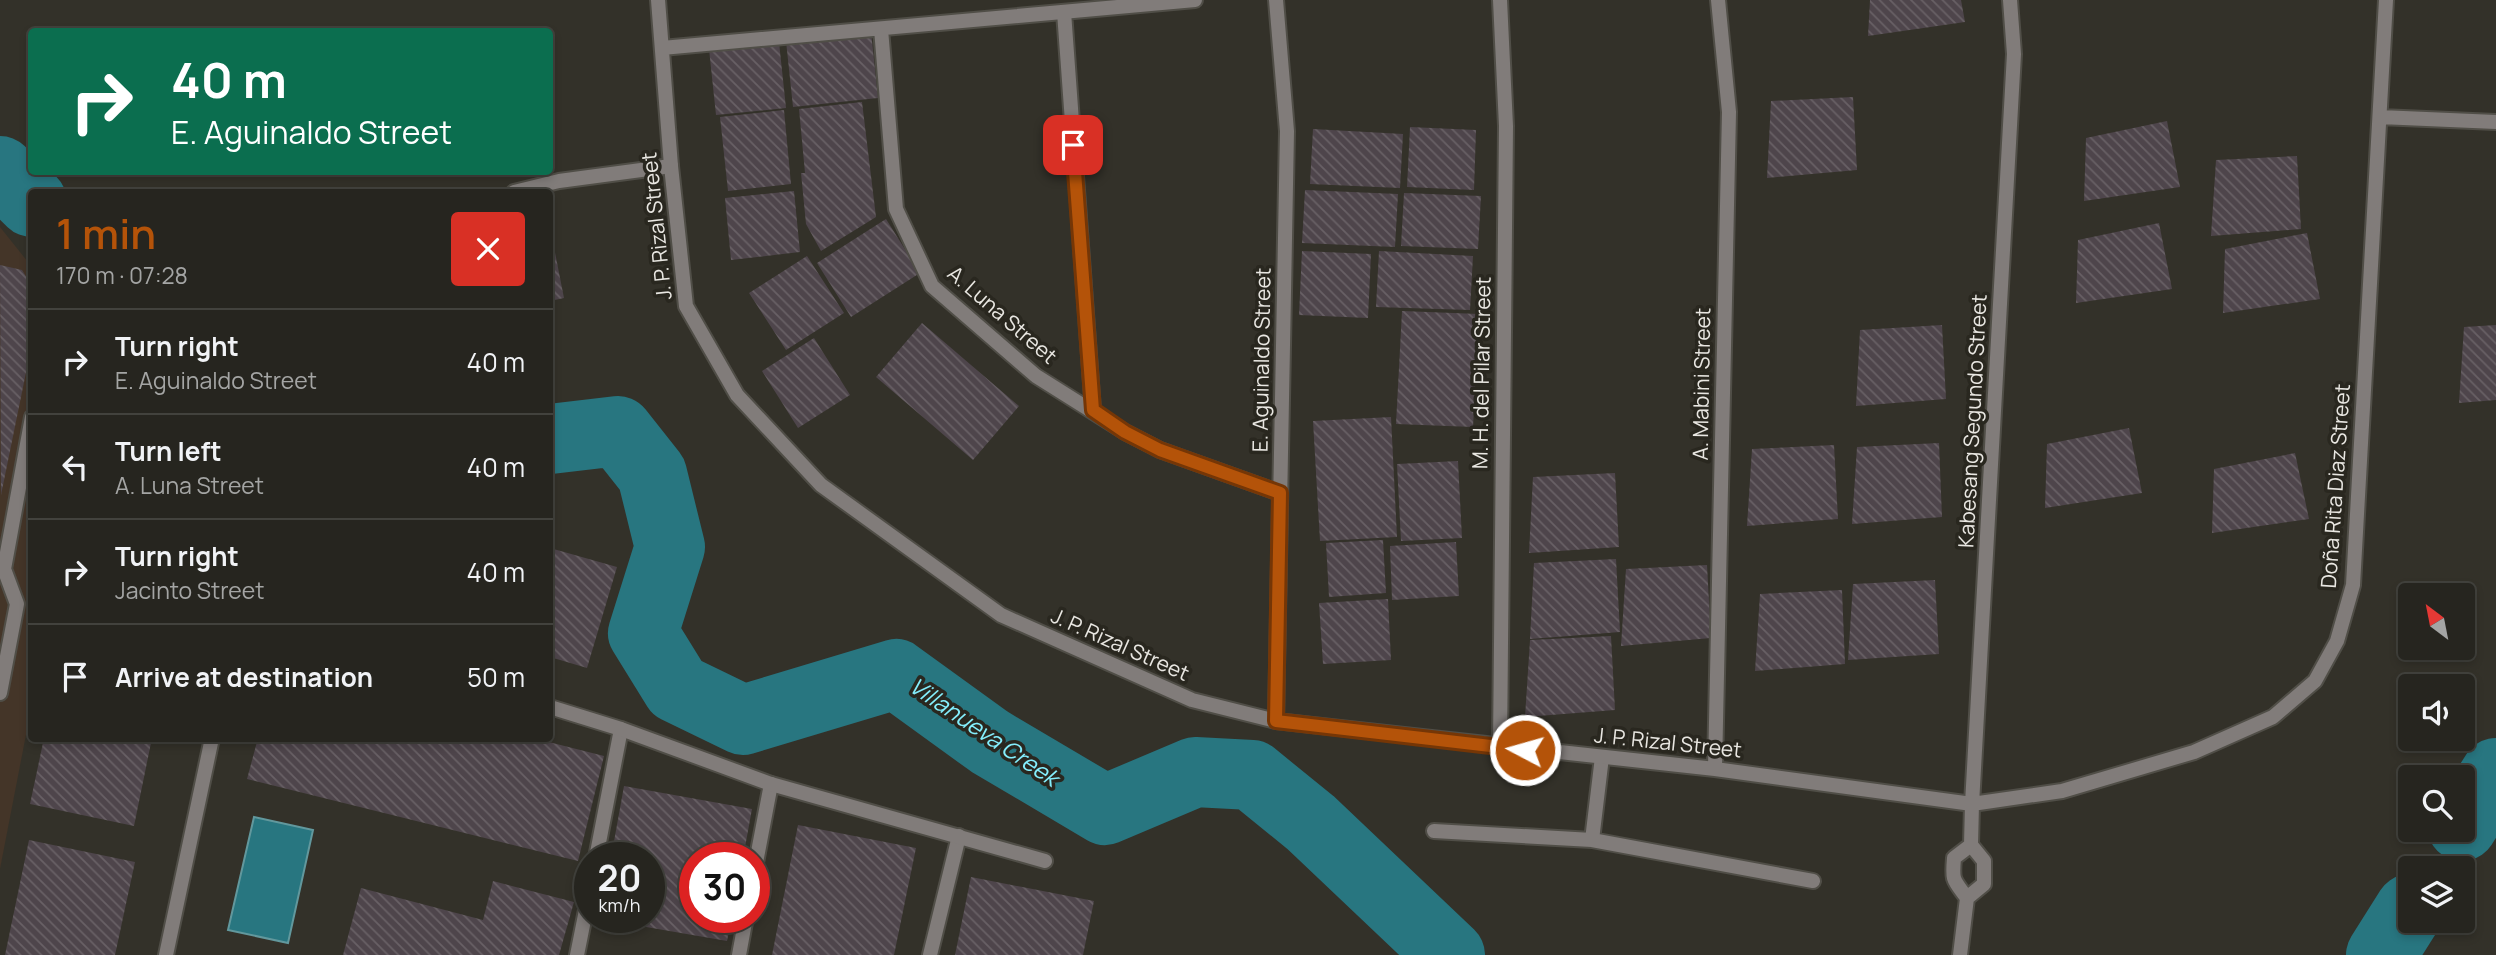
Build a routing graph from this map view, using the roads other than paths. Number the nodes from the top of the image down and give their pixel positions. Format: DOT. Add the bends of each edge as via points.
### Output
graph roads {
  1 [pos="658,0"];
  2 [pos="1195,0"];
  3 [pos="1276,0"];
  4 [pos="1500,0"];
  5 [pos="1718,0"];
  6 [pos="2010,0"];
  7 [pos="2386,0"];
  8 [pos="1063,12"];
  9 [pos="881,29"];
  10 [pos="662,48"];
  11 [pos="2380,117"];
  12 [pos="2496,122"];
  13 [pos="671,166"];
  14 [pos="526,189"];
  15 [pos="1093,410"];
  16 [pos="28,437"];
  17 [pos="1280,493"];
  18 [pos="2,568"];
  19 [pos="0,693"];
  20 [pos="553,708"];
  21 [pos="1276,721"];
  22 [pos="621,729"];
  23 [pos="211,742"];
  24 [pos="1500,747"];
  25 [pos="1602,757"];
  26 [pos="1715,769"];
  27 [pos="771,785"];
  28 [pos="1972,804"];
  29 [pos="1434,831"];
  30 [pos="959,836"];
  31 [pos="1592,840"];
  32 [pos="599,842"];
  33 [pos="760,842"];
  34 [pos="1971,845"];
  35 [pos="1045,861"];
  36 [pos="1813,881"];
  37 [pos="1967,898"];
  38 [pos="581,933"];
  39 [pos="743,933"];
  40 [pos="1960,953"];
  41 [pos="166,955"];
  42 [pos="577,955"];
  43 [pos="739,955"];
  44 [pos="930,955"];
  1 -- 10 [label="street, J. P. Rizal Street"];
  2 -- 8 [label="street"];
  3 -- 17 [label="street, E. Aguinaldo Street" via="1287,131"];
  4 -- 24 [label="street, M. H. del Pilar Street" via="1506,126"];
  5 -- 26 [label="street, A. Mabini Street" via="1729,112"];
  6 -- 28 [label="street, Kabesang Segundo Street" via="2014,54"];
  7 -- 11 [label="street, Doña Rita Diaz Street"];
  8 -- 9 [label="street"];
  8 -- 15 [label="street"];
  9 -- 10 [label="street"];
  9 -- 15 [label="street, A. Luna Street" via="896,209 932,286 1036,376"];
  10 -- 13 [label="street, J. P. Rizal Street"];
  11 -- 12 [label="street"];
  11 -- 28 [label="street, Doña Rita Diaz Street" via="2353,585 2337,641 2315,681 2273,717 2194,751 2062,791"];
  13 -- 14 [label="street"];
  13 -- 21 [label="street, J. P. Rizal Street" via="686,306 737,395 821,485 1001,615 1192,700"];
  15 -- 17 [label="street, A. Luna Street" via="1160,450"];
  16 -- 18 [label="street"];
  17 -- 21 [label="street, E. Aguinaldo Street"];
  18 -- 19 [label="street" via="17,604"];
  20 -- 22 [label="street"];
  21 -- 24 [label="street, J. P. Rizal Street"];
  22 -- 27 [label="street"];
  22 -- 32 [label="street"];
  23 -- 41 [label="street"];
  24 -- 25 [label="street, J. P. Rizal Street"];
  25 -- 26 [label="street, J. P. Rizal Street"];
  25 -- 31 [label="street"];
  26 -- 28 [label="street, J. P. Rizal Street"];
  27 -- 30 [label="street"];
  27 -- 33 [label="street"];
  28 -- 34 [label="street, Kabesang Segundo Street"];
  29 -- 31 [label="street"];
  30 -- 35 [label="street"];
  30 -- 44 [label="street"];
  31 -- 36 [label="street"];
  34 -- 37 [label="street, Kabesang Segundo Street" via="1984,861 1984,884"];
  34 -- 37 [label="street" via="1954,858 1952,874"];
  37 -- 40 [label="street, Kabesang Segundo Street"];
  38 -- 42 [label="street"];
  39 -- 43 [label="street"];
}
